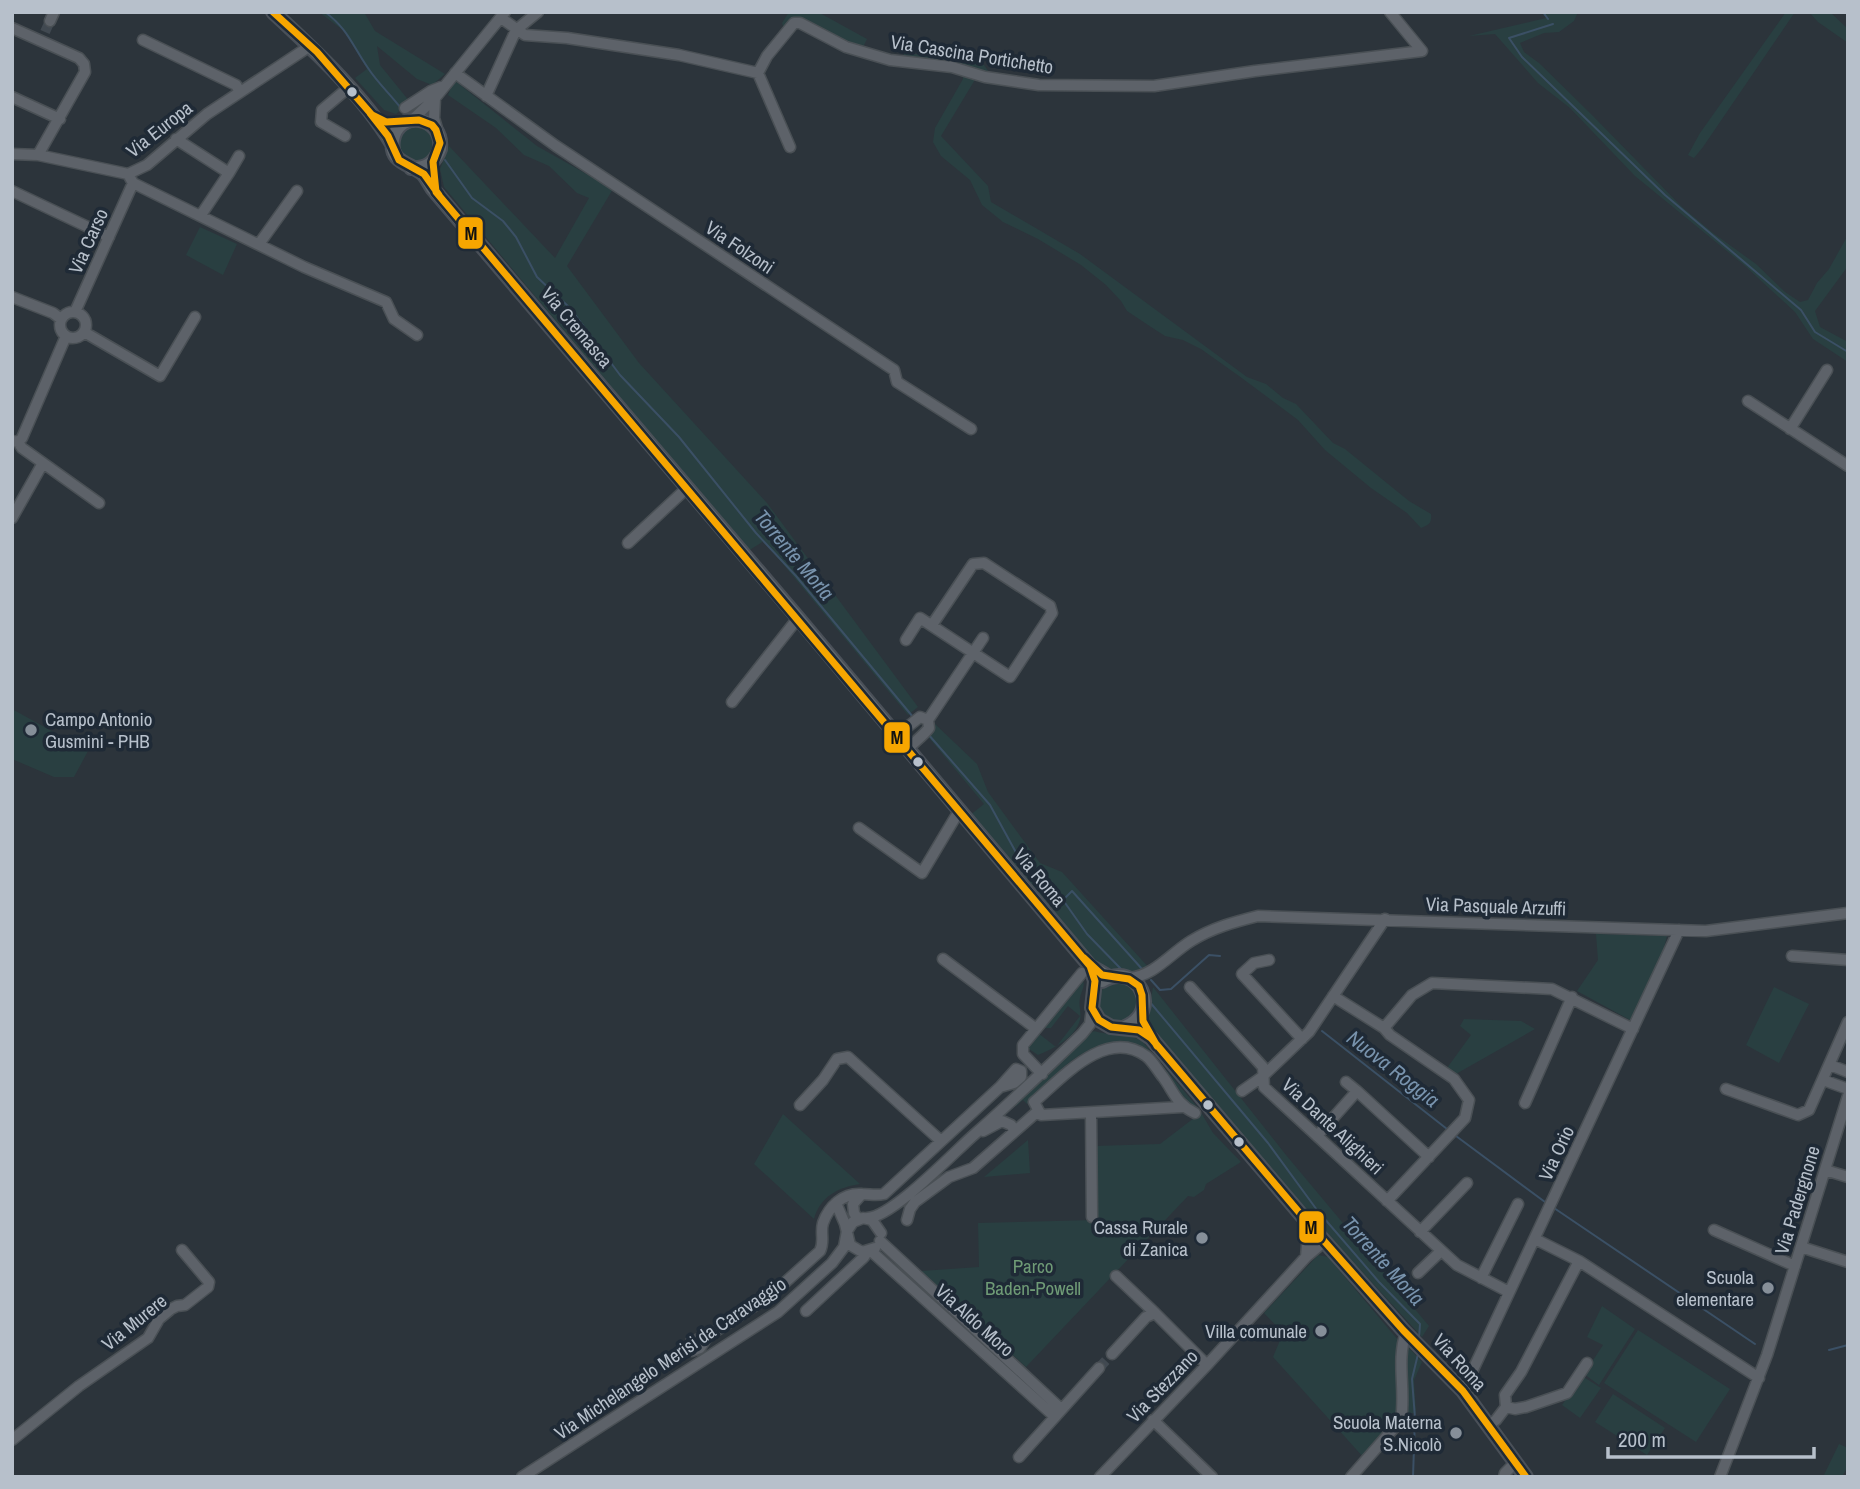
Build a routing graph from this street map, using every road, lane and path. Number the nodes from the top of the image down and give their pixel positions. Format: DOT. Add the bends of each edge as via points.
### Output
graph roads {
  1 [pos="273,12"];
  2 [pos="538,12"];
  3 [pos="1390,12"];
  4 [pos="503,15"];
  5 [pos="12,28"];
  6 [pos="516,30"];
  7 [pos="143,40"];
  8 [pos="310,46"];
  9 [pos="455,73"];
  10 [pos="758,73"];
  11 [pos="444,86"];
  12 [pos="348,88"];
  13 [pos="240,92"];
  14 [pos="486,96"];
  15 [pos="12,97"];
  16 [pos="435,98"];
  17 [pos="405,108"];
  18 [pos="372,115"];
  19 [pos="60,119"];
  20 [pos="409,121"];
  21 [pos="54,130"];
  22 [pos="438,133"];
  23 [pos="345,136"];
  24 [pos="176,139"];
  25 [pos="392,144"];
  26 [pos="790,147"];
  27 [pos="12,154"];
  28 [pos="38,155"];
  29 [pos="239,156"];
  30 [pos="62,160"];
  31 [pos="433,162"];
  32 [pos="411,167"];
  33 [pos="229,173"];
  34 [pos="130,178"];
  35 [pos="12,191"];
  36 [pos="297,191"];
  37 [pos="436,192"];
  38 [pos="201,215"];
  39 [pos="109,237"];
  40 [pos="259,244"];
  41 [pos="12,297"];
  42 [pos="75,312"];
  43 [pos="195,317"];
  44 [pos="61,319"];
  45 [pos="84,332"];
  46 [pos="416,335"];
  47 [pos="66,336"];
  48 [pos="1827,370"];
  49 [pos="1748,401"];
  50 [pos="971,429"];
  51 [pos="1790,429"];
  52 [pos="15,441"];
  53 [pos="43,463"];
  54 [pos="1848,466"];
  55 [pos="687,488"];
  56 [pos="99,503"];
  57 [pos="12,518"];
  58 [pos="628,543"];
  59 [pos="798,618"];
  60 [pos="932,625"];
  61 [pos="983,638"];
  62 [pos="906,640"];
  63 [pos="973,652"];
  64 [pos="732,702"];
  65 [pos="923,724"];
  66 [pos="896,736"];
  67 [pos="907,750"];
  68 [pos="960,813"];
  69 [pos="859,828"];
  70 [pos="1848,913"];
  71 [pos="1385,919"];
  72 [pos="1679,930"];
  73 [pos="1792,956"];
  74 [pos="943,959"];
  75 [pos="1269,960"];
  76 [pos="1848,960"];
  77 [pos="1156,968"];
  78 [pos="1086,969"];
  79 [pos="1110,977"];
  80 [pos="1130,978"];
  81 [pos="1190,987"];
  82 [pos="1095,989"];
  83 [pos="1143,994"];
  84 [pos="1333,996"];
  85 [pos="1572,997"];
  86 [pos="1092,1008"];
  87 [pos="1140,1015"];
  88 [pos="1848,1022"];
  89 [pos="1104,1024"];
  90 [pos="1125,1027"];
  91 [pos="1035,1028"];
  92 [pos="1384,1028"];
  93 [pos="1633,1029"];
  94 [pos="1082,1034"];
  95 [pos="1151,1038"];
  96 [pos="1302,1039"];
  97 [pos="1830,1065"];
  98 [pos="1848,1072"];
  99 [pos="1042,1074"];
  100 [pos="1262,1077"];
  101 [pos="1824,1080"];
  102 [pos="1346,1082"];
  103 [pos="1000,1087"];
  104 [pos="1726,1089"];
  105 [pos="1848,1089"];
  106 [pos="1242,1091"];
  107 [pos="1357,1091"];
  108 [pos="1848,1096"];
  109 [pos="1017,1097"];
  110 [pos="1525,1103"];
  111 [pos="800,1105"];
  112 [pos="1182,1107"];
  113 [pos="1038,1111"];
  114 [pos="1091,1113"];
  115 [pos="1195,1113"];
  116 [pos="1016,1130"];
  117 [pos="976,1133"];
  118 [pos="1318,1136"];
  119 [pos="942,1142"];
  120 [pos="1429,1157"];
  121 [pos="1825,1170"];
  122 [pos="1848,1177"];
  123 [pos="1467,1183"];
  124 [pos="862,1194"];
  125 [pos="1387,1200"];
  126 [pos="900,1202"];
  127 [pos="836,1203"];
  128 [pos="1518,1204"];
  129 [pos="1092,1217"];
  130 [pos="860,1218"];
  131 [pos="907,1220"];
  132 [pos="845,1224"];
  133 [pos="1308,1224"];
  134 [pos="822,1226"];
  135 [pos="1714,1230"];
  136 [pos="1420,1232"];
  137 [pos="847,1237"];
  138 [pos="880,1237"];
  139 [pos="1535,1239"];
  140 [pos="1325,1241"];
  141 [pos="1801,1247"];
  142 [pos="182,1250"];
  143 [pos="865,1251"];
  144 [pos="1441,1251"];
  145 [pos="1306,1257"];
  146 [pos="1579,1261"];
  147 [pos="1848,1262"];
  148 [pos="832,1263"];
  149 [pos="1796,1265"];
  150 [pos="1418,1273"];
  151 [pos="1116,1276"];
  152 [pos="1481,1278"];
  153 [pos="1509,1292"];
  154 [pos="806,1311"];
  155 [pos="1155,1313"];
  156 [pos="708,1336"];
  157 [pos="1409,1336"];
  158 [pos="1112,1354"];
  159 [pos="1587,1363"];
  160 [pos="1207,1366"];
  161 [pos="1099,1368"];
  162 [pos="1759,1378"];
  163 [pos="1463,1391"];
  164 [pos="1506,1407"];
  165 [pos="1058,1412"];
  166 [pos="1153,1420"];
  167 [pos="1489,1425"];
  168 [pos="12,1440"];
  169 [pos="1019,1457"];
  170 [pos="1516,1462"];
  171 [pos="1722,1475"];
  172 [pos="522,1477"];
  173 [pos="1100,1477"];
  174 [pos="1212,1477"];
  175 [pos="1351,1477"];
  176 [pos="1504,1477"];
  177 [pos="1526,1477"];
  1 -- 8 [label="main road"];
  2 -- 6 [label="street"];
  3 -- 10 [label="street, Via Cascina Portichetto" via="1422,51 1154,86 1039,85 985,77 952,66 890,60 846,47 800,23 794,23 767,55"];
  4 -- 6 [label="street"];
  4 -- 9 [label="street"];
  5 -- 19 [label="street" via="43,36 84,64 85,72"];
  6 -- 10 [label="street" via="678,55"];
  6 -- 14 [label="street"];
  7 -- 13 [label="street" via="236,85"];
  8 -- 12 [label="main road"];
  8 -- 13 [label="street, Via Europa"];
  9 -- 11 [label="street"];
  9 -- 14 [label="street, Via Folzoni"];
  10 -- 26 [label="street"];
  11 -- 16 [label="street"];
  11 -- 17 [label="street"];
  12 -- 18 [label="main road"];
  12 -- 23 [label="street" via="322,110 321,122"];
  13 -- 24 [label="street, Via Europa"];
  14 -- 50 [label="street, Via Folzoni" via="894,370 897,382"];
  15 -- 19 [label="street"];
  16 -- 20 [label="street"];
  16 -- 22 [label="street"];
  18 -- 20 [label="main road" via="387,123"];
  18 -- 25 [label="main road"];
  19 -- 21 [label="street"];
  20 -- 22 [label="main road" via="427,122"];
  20 -- 25 [label="main road" via="396,131"];
  21 -- 28 [label="street"];
  21 -- 30 [label="street" via="53,145"];
  22 -- 31 [label="main road" via="440,149"];
  24 -- 33 [label="street"];
  24 -- 34 [label="street, Via Europa"];
  25 -- 32 [label="main road" via="397,158"];
  27 -- 28 [label="street, Via Europa"];
  28 -- 30 [label="street, Via Europa"];
  29 -- 33 [label="street"];
  30 -- 34 [label="street, Via Europa"];
  31 -- 32 [label="main road"];
  31 -- 37 [label="main road"];
  32 -- 37 [label="main road, Via Cremasca" via="424,174"];
  33 -- 38 [label="street"];
  34 -- 38 [label="street"];
  34 -- 39 [label="street, Via Carso"];
  35 -- 39 [label="street"];
  36 -- 40 [label="street"];
  37 -- 55 [label="main road, Via Cremasca"];
  38 -- 40 [label="street"];
  39 -- 42 [label="street, Via Carso"];
  40 -- 46 [label="street" via="386,302 394,319"];
  41 -- 44 [label="street"];
  42 -- 44 [label="street"];
  42 -- 45 [label="street" via="85,320"];
  43 -- 45 [label="street" via="160,376"];
  44 -- 47 [label="street"];
  45 -- 47 [label="street" via="78,337"];
  47 -- 52 [label="street" via="22,438"];
  48 -- 51 [label="street"];
  49 -- 51 [label="street"];
  51 -- 54 [label="street"];
  52 -- 53 [label="street"];
  53 -- 56 [label="street"];
  53 -- 57 [label="street"];
  55 -- 58 [label="street"];
  55 -- 59 [label="main road, Via Cremasca"];
  59 -- 64 [label="street"];
  59 -- 66 [label="main road, Via Cremasca"];
  60 -- 62 [label="street" via="920,618"];
  60 -- 63 [label="street"];
  60 -- 63 [label="street" via="973,564 984,563 1050,606 1052,613 1010,677"];
  61 -- 63 [label="street"];
  63 -- 65 [label="street"];
  65 -- 66 [label="street"];
  65 -- 67 [label="street"];
  66 -- 67 [label="main road, Via Cremasca"];
  67 -- 68 [label="main road, Via Cremasca"];
  68 -- 69 [label="street" via="922,873"];
  68 -- 78 [label="main road, Via Roma"];
  70 -- 72 [label="street, Via Pasquale Arzuffi"];
  71 -- 72 [label="street, Via Pasquale Arzuffi"];
  71 -- 77 [label="street, Via Pasquale Arzuffi" via="1258,916 1217,926"];
  71 -- 84 [label="street"];
  72 -- 93 [label="street, Via Orio"];
  73 -- 76 [label="street"];
  74 -- 91 [label="street"];
  75 -- 96 [label="street" via="1254,963 1242,974"];
  77 -- 80 [label="street, Via Pasquale Arzuffi"];
  77 -- 83 [label="street, Via Pasquale Arzuffi"];
  78 -- 79 [label="main road, Via Roma"];
  78 -- 82 [label="main road, Via Roma"];
  78 -- 91 [label="street"];
  79 -- 80 [label="main road, Via Roma"];
  79 -- 82 [label="main road"];
  80 -- 83 [label="main road"];
  81 -- 100 [label="street, Via Dante Alighieri" via="1264,1067"];
  82 -- 86 [label="main road, Via Roma"];
  83 -- 87 [label="main road"];
  84 -- 92 [label="street"];
  84 -- 96 [label="street"];
  85 -- 92 [label="street" via="1552,989 1432,984 1412,995"];
  85 -- 93 [label="street"];
  85 -- 110 [label="street"];
  86 -- 89 [label="main road"];
  86 -- 94 [label="street, Via Michelangelo Merisi da Caravaggio" via="1090,1024"];
  87 -- 90 [label="main road"];
  87 -- 95 [label="main road, Via Roma"];
  88 -- 97 [label="street"];
  89 -- 90 [label="main road, Via Roma"];
  89 -- 94 [label="street, Via Michelangelo Merisi da Caravaggio"];
  90 -- 95 [label="main road, Via Roma"];
  91 -- 99 [label="street" via="1023,1045 1023,1054"];
  92 -- 120 [label="street" via="1454,1079 1469,1100 1465,1118"];
  93 -- 139 [label="street, Via Orio"];
  94 -- 99 [label="street, Via Michelangelo Merisi da Caravaggio"];
  95 -- 133 [label="main road, Via Roma"];
  96 -- 100 [label="street"];
  97 -- 98 [label="street"];
  97 -- 101 [label="street"];
  99 -- 109 [label="street, Via Michelangelo Merisi da Caravaggio"];
  100 -- 106 [label="street"];
  100 -- 118 [label="street, Via Dante Alighieri" via="1264,1087"];
  101 -- 104 [label="street" via="1809,1110 1798,1115"];
  101 -- 105 [label="street"];
  102 -- 107 [label="street"];
  103 -- 119 [label="street"];
  107 -- 118 [label="street"];
  107 -- 120 [label="street"];
  108 -- 121 [label="street, Via Padergnone"];
  109 -- 116 [label="street" via="1010,1118"];
  109 -- 117 [label="street, Via Michelangelo Merisi da Caravaggio"];
  111 -- 119 [label="street" via="837,1059 848,1057"];
  112 -- 113 [label="street" via="1146,1056 1120,1048 1096,1051 1076,1066 1034,1102"];
  112 -- 114 [label="street"];
  112 -- 115 [label="street"];
  113 -- 114 [label="street" via="1041,1115"];
  113 -- 116 [label="street"];
  114 -- 129 [label="street"];
  116 -- 117 [label="street" via="1002,1121"];
  116 -- 131 [label="street" via="973,1168 949,1177 915,1202"];
  117 -- 126 [label="street, Via Michelangelo Merisi da Caravaggio"];
  118 -- 125 [label="street, Via Dante Alighieri"];
  119 -- 124 [label="street" via="884,1194"];
  120 -- 125 [label="street"];
  121 -- 122 [label="street"];
  121 -- 141 [label="street, Via Padergnone"];
  123 -- 136 [label="street"];
  124 -- 127 [label="street"];
  124 -- 130 [label="street" via="853,1204"];
  125 -- 136 [label="street, Via Dante Alighieri"];
  126 -- 130 [label="street, Via Michelangelo Merisi da Caravaggio" via="876,1218"];
  126 -- 138 [label="street, Via Michelangelo Merisi da Caravaggio" via="883,1223"];
  127 -- 130 [label="street"];
  127 -- 132 [label="street"];
  127 -- 134 [label="street"];
  128 -- 152 [label="street"];
  130 -- 137 [label="street, Via Michelangelo Merisi da Caravaggio" via="850,1226"];
  130 -- 138 [label="street" via="876,1223"];
  132 -- 134 [label="street" via="836,1220"];
  132 -- 137 [label="street"];
  133 -- 140 [label="main road, Via Roma"];
  133 -- 145 [label="street"];
  134 -- 156 [label="street" via="820,1251 770,1296"];
  135 -- 149 [label="street"];
  136 -- 144 [label="street, Via Dante Alighieri"];
  137 -- 143 [label="street" via="850,1245"];
  137 -- 148 [label="street, Via Michelangelo Merisi da Caravaggio"];
  138 -- 143 [label="street, Via Michelangelo Merisi da Caravaggio"];
  138 -- 165 [label="street, Via Aldo Moro"];
  139 -- 146 [label="street"];
  139 -- 153 [label="street, Via Orio"];
  140 -- 145 [label="street, Via Stezzano"];
  140 -- 157 [label="main road, Via Roma"];
  141 -- 147 [label="street"];
  141 -- 149 [label="street, Via Padergnone"];
  142 -- 168 [label="street, Via Murere" via="209,1282 208,1287 185,1306 171,1309 148,1338 79,1385"];
  143 -- 148 [label="street, Via Michelangelo Merisi da Caravaggio"];
  143 -- 154 [label="street, Via Michelangelo Merisi da Caravaggio"];
  143 -- 165 [label="street, Via Aldo Moro"];
  144 -- 150 [label="street"];
  144 -- 152 [label="street, Via Dante Alighieri"];
  145 -- 160 [label="street, Via Stezzano"];
  146 -- 162 [label="street"];
  146 -- 164 [label="street" via="1505,1395"];
  148 -- 172 [label="street, Via Michelangelo Merisi da Caravaggio" via="778,1312"];
  149 -- 162 [label="street, Via Padergnone"];
  151 -- 155 [label="street"];
  152 -- 153 [label="street, Via Dante Alighieri"];
  153 -- 163 [label="street, Via Orio"];
  155 -- 158 [label="street"];
  155 -- 160 [label="street"];
  157 -- 163 [label="main road, Via Roma"];
  157 -- 175 [label="street" via="1400,1354 1401,1420"];
  159 -- 164 [label="street" via="1567,1393 1526,1407"];
  160 -- 166 [label="street, Via Stezzano"];
  161 -- 165 [label="street"];
  162 -- 171 [label="street, Via Padergnone"];
  163 -- 167 [label="main road, Via Roma"];
  164 -- 167 [label="street"];
  165 -- 169 [label="street"];
  166 -- 173 [label="street, Via Stezzano"];
  166 -- 174 [label="street"];
  167 -- 170 [label="main road, Via Roma"];
  170 -- 176 [label="street"];
  170 -- 177 [label="main road, Via Roma"];
}
